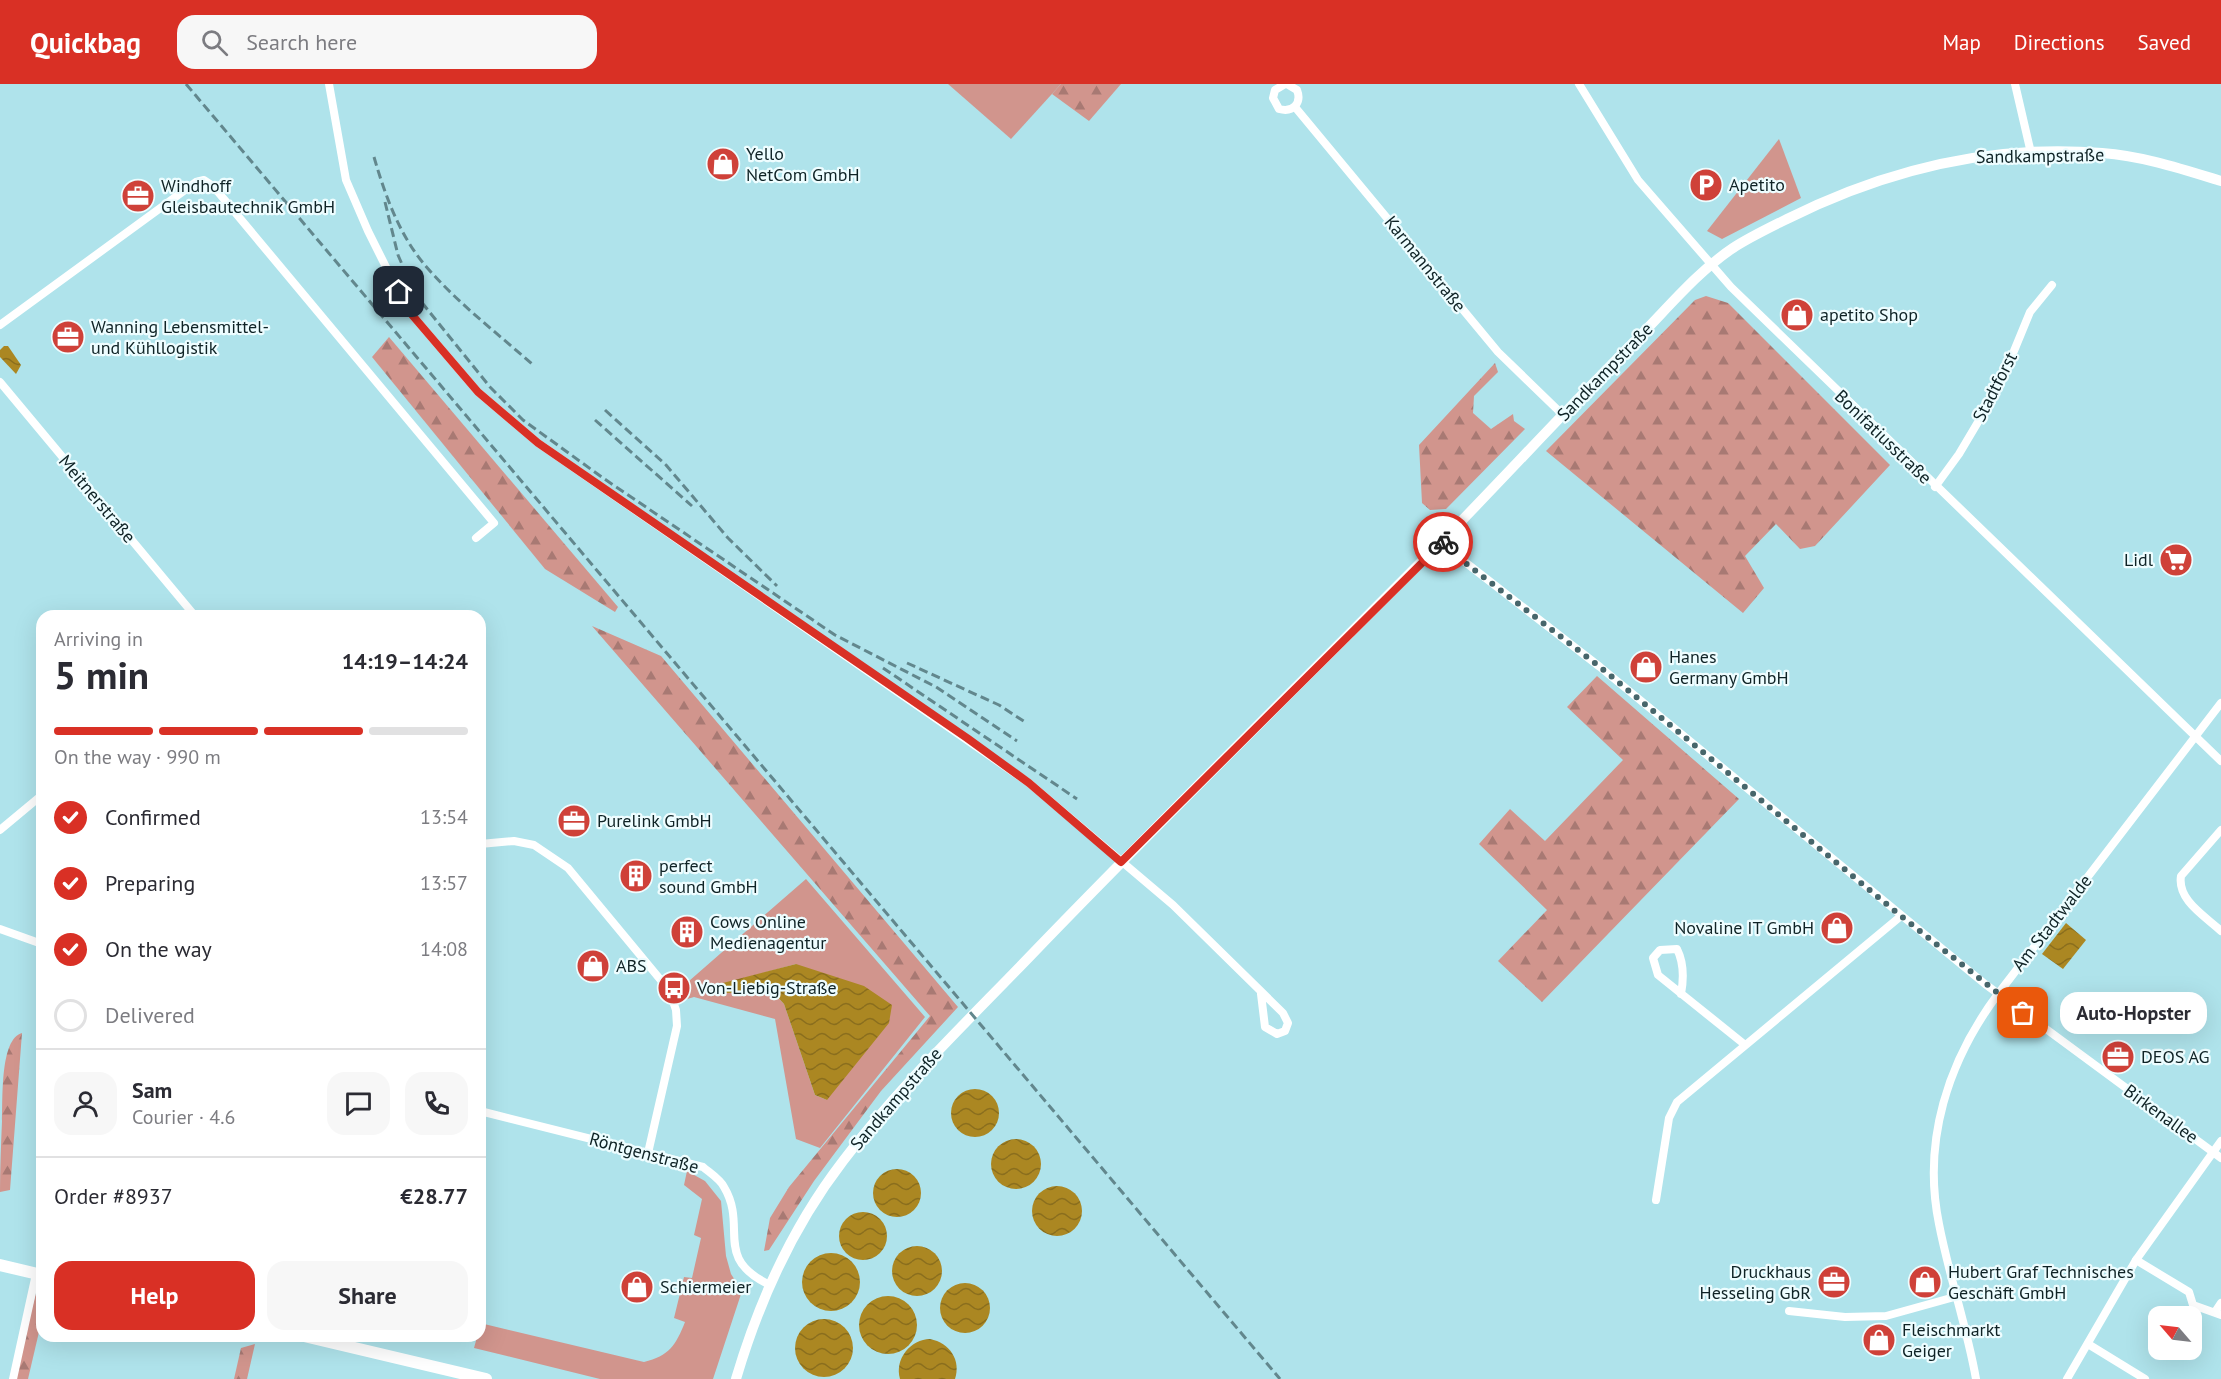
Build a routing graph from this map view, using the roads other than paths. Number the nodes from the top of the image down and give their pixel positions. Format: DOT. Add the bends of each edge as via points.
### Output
graph roads {
  1 [pos="329,84"];
  2 [pos="1286,84"];
  3 [pos="1579,84"];
  4 [pos="2015,84"];
  5 [pos="1295,107"];
  6 [pos="2031,153"];
  7 [pos="2221,181"];
  8 [pos="1711,266"];
  9 [pos="2052,285"];
  10 [pos="0,325"];
  11 [pos="0,382"];
  12 [pos="1563,416"];
  13 [pos="1935,487"];
  14 [pos="476,538"];
  15 [pos="1442,541"];
  16 [pos="190,610"];
  17 [pos="2221,703"];
  18 [pos="2195,736"];
  19 [pos="2221,761"];
  20 [pos="36,800"];
  21 [pos="0,830"];
  22 [pos="2221,830"];
  23 [pos="486,843"];
  24 [pos="1121,862"];
  25 [pos="1901,916"];
  26 [pos="0,929"];
  27 [pos="2221,931"];
  28 [pos="36,942"];
  29 [pos="1261,994"];
  30 [pos="1681,994"];
  31 [pos="1998,994"];
  32 [pos="1744,1044"];
  33 [pos="486,1112"];
  34 [pos="2221,1140"];
  35 [pos="2212,1151"];
  36 [pos="648,1153"];
  37 [pos="2221,1158"];
  38 [pos="1656,1200"];
  39 [pos="2136,1260"];
  40 [pos="0,1265"];
  41 [pos="36,1274"];
  42 [pos="768,1284"];
  43 [pos="36,1287"];
  44 [pos="1958,1296"];
  45 [pos="2221,1303"];
  46 [pos="1789,1311"];
  47 [pos="2218,1314"];
  48 [pos="329,1342"];
  49 [pos="2088,1344"];
  50 [pos="13,1379"];
  51 [pos="486,1379"];
  52 [pos="735,1379"];
  53 [pos="1976,1379"];
  54 [pos="2067,1379"];
  55 [pos="2145,1379"];
  1 -- 24 [label="street" via="346,180 407,309 494,408 538,443 967,738 1029,783"];
  2 -- 5 [label="street" via="1299,94"];
  2 -- 5 [label="street" via="1275,90 1274,102 1283,110"];
  3 -- 8 [label="street, Bonifatiusstraße" via="1638,180"];
  4 -- 6 [label="street"];
  5 -- 12 [label="street, Karmannstraße" via="1491,344"];
  6 -- 7 [label="street, Sandkampstraße" via="2132,157"];
  6 -- 8 [label="street, Sandkampstraße" via="1934,163 1853,189 1785,219"];
  8 -- 12 [label="street, Sandkampstraße"];
  8 -- 13 [label="street, Bonifatiusstraße"];
  9 -- 13 [label="street, Stadtforst" via="2030,312 2000,385"];
  10 -- 14 [label="street" via="196,182 204,180 494,523"];
  11 -- 16 [label="street, Meitnerstraße"];
  12 -- 15 [label="street, Sandkampstraße"];
  13 -- 18 [label="street, Bonifatiusstraße"];
  15 -- 24 [label="street, Sandkampstraße"];
  15 -- 25 [label="street, Birkenallee"];
  17 -- 18 [label="street, Am Stadtwalde"];
  18 -- 19 [label="street, Bonifatiusstraße"];
  18 -- 31 [label="street, Am Stadtwalde"];
  20 -- 21 [label="street"];
  22 -- 27 [label="street" via="2181,876 2180,886 2184,896"];
  23 -- 36 [label="street" via="514,841 534,845 560,860 669,990 676,1010 674,1047"];
  24 -- 29 [label="street" via="1173,905"];
  24 -- 42 [label="street, Sandkampstraße" via="898,1094 840,1165"];
  25 -- 31 [label="street, Birkenallee"];
  25 -- 32 [label="street"];
  26 -- 28 [label="street"];
  29 -- 29 [label="street" via="1283,1013 1288,1023 1285,1032 1277,1035 1265,1027"];
  30 -- 30 [label="street" via="1658,975 1653,958 1660,950 1677,949 1681,957"];
  30 -- 32 [label="street"];
  31 -- 35 [label="street, Birkenallee"];
  31 -- 44 [label="street, Am Stadtwalde" via="1964,1044 1940,1115 1935,1193"];
  32 -- 38 [label="street" via="1677,1102 1669,1118"];
  33 -- 36 [label="street, Röntgenstraße"];
  34 -- 35 [label="street"];
  35 -- 37 [label="street, Birkenallee"];
  35 -- 39 [label="street"];
  36 -- 42 [label="street, Röntgenstraße" via="704,1167 724,1185 731,1203 738,1260 751,1276"];
  39 -- 47 [label="street" via="2189,1292 2193,1305"];
  39 -- 49 [label="street"];
  40 -- 41 [label="main road"];
  42 -- 52 [label="street, Sandkampstraße"];
  43 -- 50 [label="street"];
  44 -- 46 [label="street" via="1886,1316 1845,1317"];
  44 -- 53 [label="street, Am Stadtwalde"];
  45 -- 47 [label="street"];
  48 -- 51 [label="main road"];
  49 -- 54 [label="street"];
  49 -- 55 [label="street"];
}
